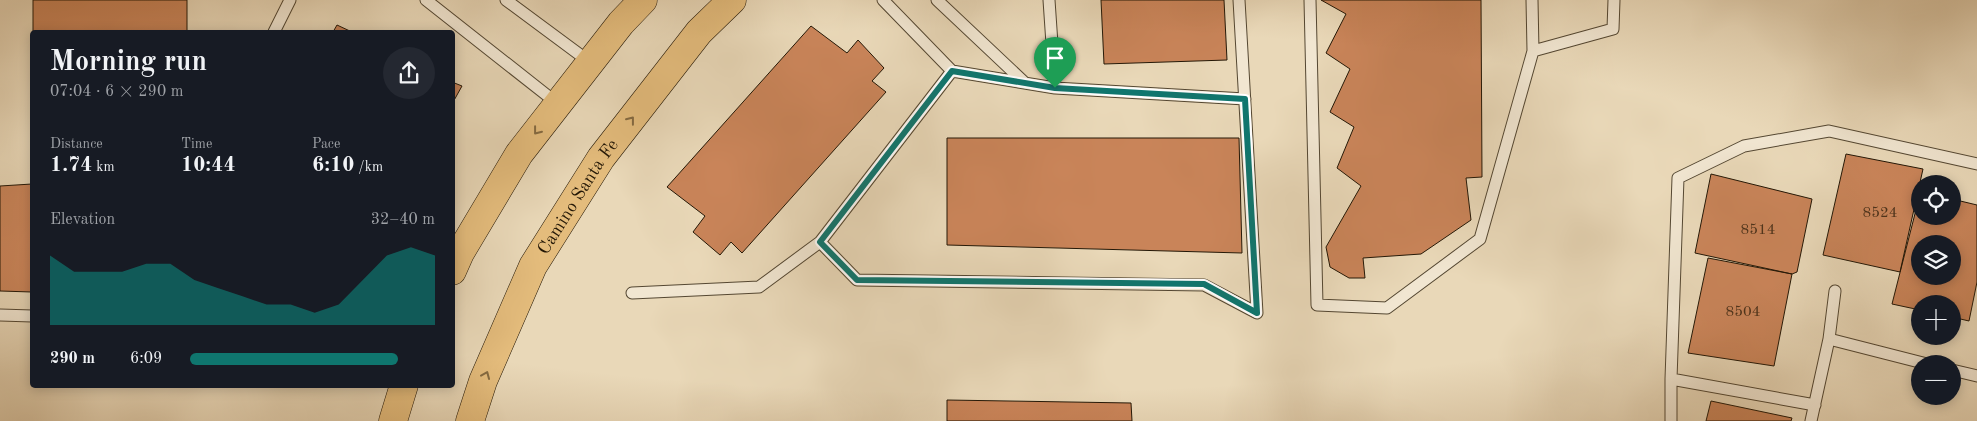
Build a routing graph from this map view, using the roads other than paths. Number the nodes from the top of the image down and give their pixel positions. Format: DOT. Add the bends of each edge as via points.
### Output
graph roads {
  1 [pos="290,0"];
  2 [pos="426,0"];
  3 [pos="506,0"];
  4 [pos="643,0"];
  5 [pos="732,0"];
  6 [pos="883,0"];
  7 [pos="936,0"];
  8 [pos="1049,0"];
  9 [pos="1239,0"];
  10 [pos="1310,0"];
  11 [pos="1532,0"];
  12 [pos="1614,0"];
  13 [pos="275,30"];
  14 [pos="1532,51"];
  15 [pos="591,63"];
  16 [pos="952,71"];
  17 [pos="1025,83"];
  18 [pos="1055,88"];
  19 [pos="1245,99"];
  20 [pos="558,104"];
  21 [pos="1977,164"];
  22 [pos="820,242"];
  23 [pos="455,264"];
  24 [pos="1835,291"];
  25 [pos="632,293"];
  26 [pos="0,315"];
  27 [pos="30,316"];
  28 [pos="1829,339"];
  29 [pos="1911,360"];
  30 [pos="1961,372"];
  31 [pos="1977,376"];
  32 [pos="1672,379"];
  33 [pos="403,388"];
  34 [pos="1815,405"];
  35 [pos="393,421"];
  36 [pos="470,421"];
  37 [pos="1670,421"];
  38 [pos="1812,421"];
  1 -- 13 [label="lane"];
  2 -- 20 [label="lane"];
  3 -- 15 [label="lane"];
  4 -- 15 [label="main road"];
  36 -- 5 [label="main road, Camino Santa Fe, one-way" via="483,381 538,258 601,158 699,32"];
  6 -- 16 [label="lane"];
  7 -- 17 [label="lane"];
  8 -- 18 [label="lane"];
  9 -- 19 [label="lane"];
  10 -- 14 [label="lane" via="1318,305 1387,308 1480,239"];
  11 -- 14 [label="lane"];
  12 -- 14 [label="lane" via="1613,29"];
  15 -- 20 [label="main road"];
  16 -- 17 [label="lane"];
  16 -- 22 [label="lane"];
  17 -- 18 [label="lane"];
  18 -- 19 [label="lane"];
  19 -- 22 [label="lane" via="1257,313 1204,284 857,280"];
  20 -- 23 [label="main road, one-way" via="519,154"];
  21 -- 32 [label="lane" via="1829,131 1744,146 1678,178"];
  22 -- 25 [label="lane" via="759,287"];
  24 -- 28 [label="lane"];
  26 -- 27 [label="lane"];
  28 -- 29 [label="lane"];
  28 -- 34 [label="lane"];
  30 -- 31 [label="lane"];
  32 -- 34 [label="lane"];
  32 -- 37 [label="lane"];
  33 -- 35 [label="main road"];
  34 -- 38 [label="lane"];
}
